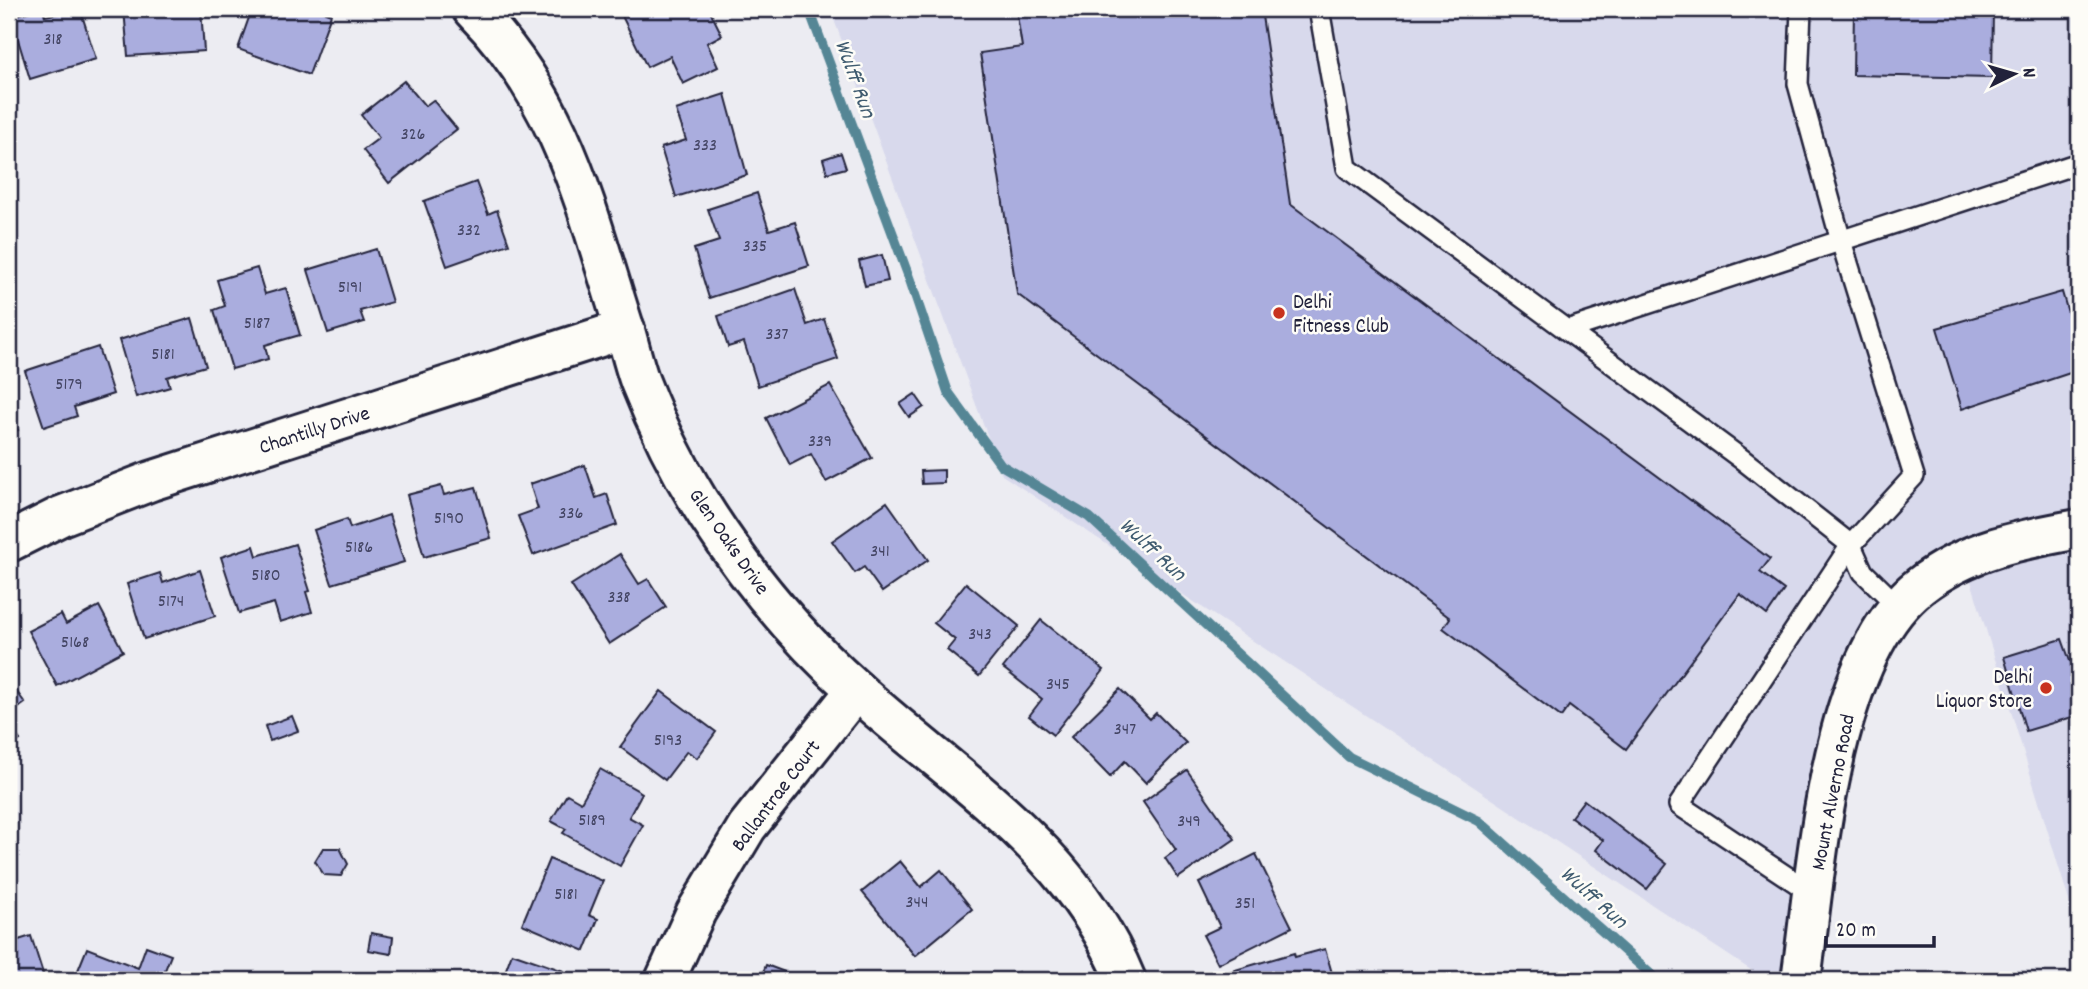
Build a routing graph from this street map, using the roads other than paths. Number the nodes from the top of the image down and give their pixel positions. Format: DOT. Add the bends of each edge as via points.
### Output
graph roads {
  1 [pos="472,9"];
  2 [pos="1319,9"];
  3 [pos="1801,9"];
  4 [pos="2079,163"];
  5 [pos="1841,242"];
  6 [pos="625,329"];
  7 [pos="1567,330"];
  8 [pos="2079,529"];
  9 [pos="9,542"];
  10 [pos="1851,545"];
  11 [pos="1899,607"];
  12 [pos="856,690"];
  13 [pos="1814,894"];
  14 [pos="665,980"];
  15 [pos="1126,980"];
  16 [pos="1801,980"];
  1 -- 6 [label="street, Glen Oaks Drive" via="502,39 540,95 569,155"];
  2 -- 7 [label="lane" via="1347,169"];
  3 -- 5 [label="lane" via="1798,84"];
  4 -- 5 [label="lane"];
  5 -- 7 [label="lane"];
  5 -- 10 [label="lane" via="1914,476"];
  6 -- 9 [label="street, Chantilly Drive" via="151,481"];
  6 -- 12 [label="street, Glen Oaks Drive" via="666,441 707,515 758,586"];
  7 -- 10 [label="lane"];
  8 -- 11 [label="street, Mount Alverno Road" via="1997,545 1965,558 1920,586"];
  10 -- 11 [label="lane" via="1863,572"];
  10 -- 13 [label="lane" via="1679,805"];
  11 -- 13 [label="street, Mount Alverno Road" via="1866,656 1846,711 1830,782"];
  12 -- 14 [label="street, Ballantrae Court" via="747,827 696,912"];
  12 -- 15 [label="street, Glen Oaks Drive" via="1016,823 1050,859 1090,913"];
  13 -- 16 [label="street, Mount Alverno Road"];
}
